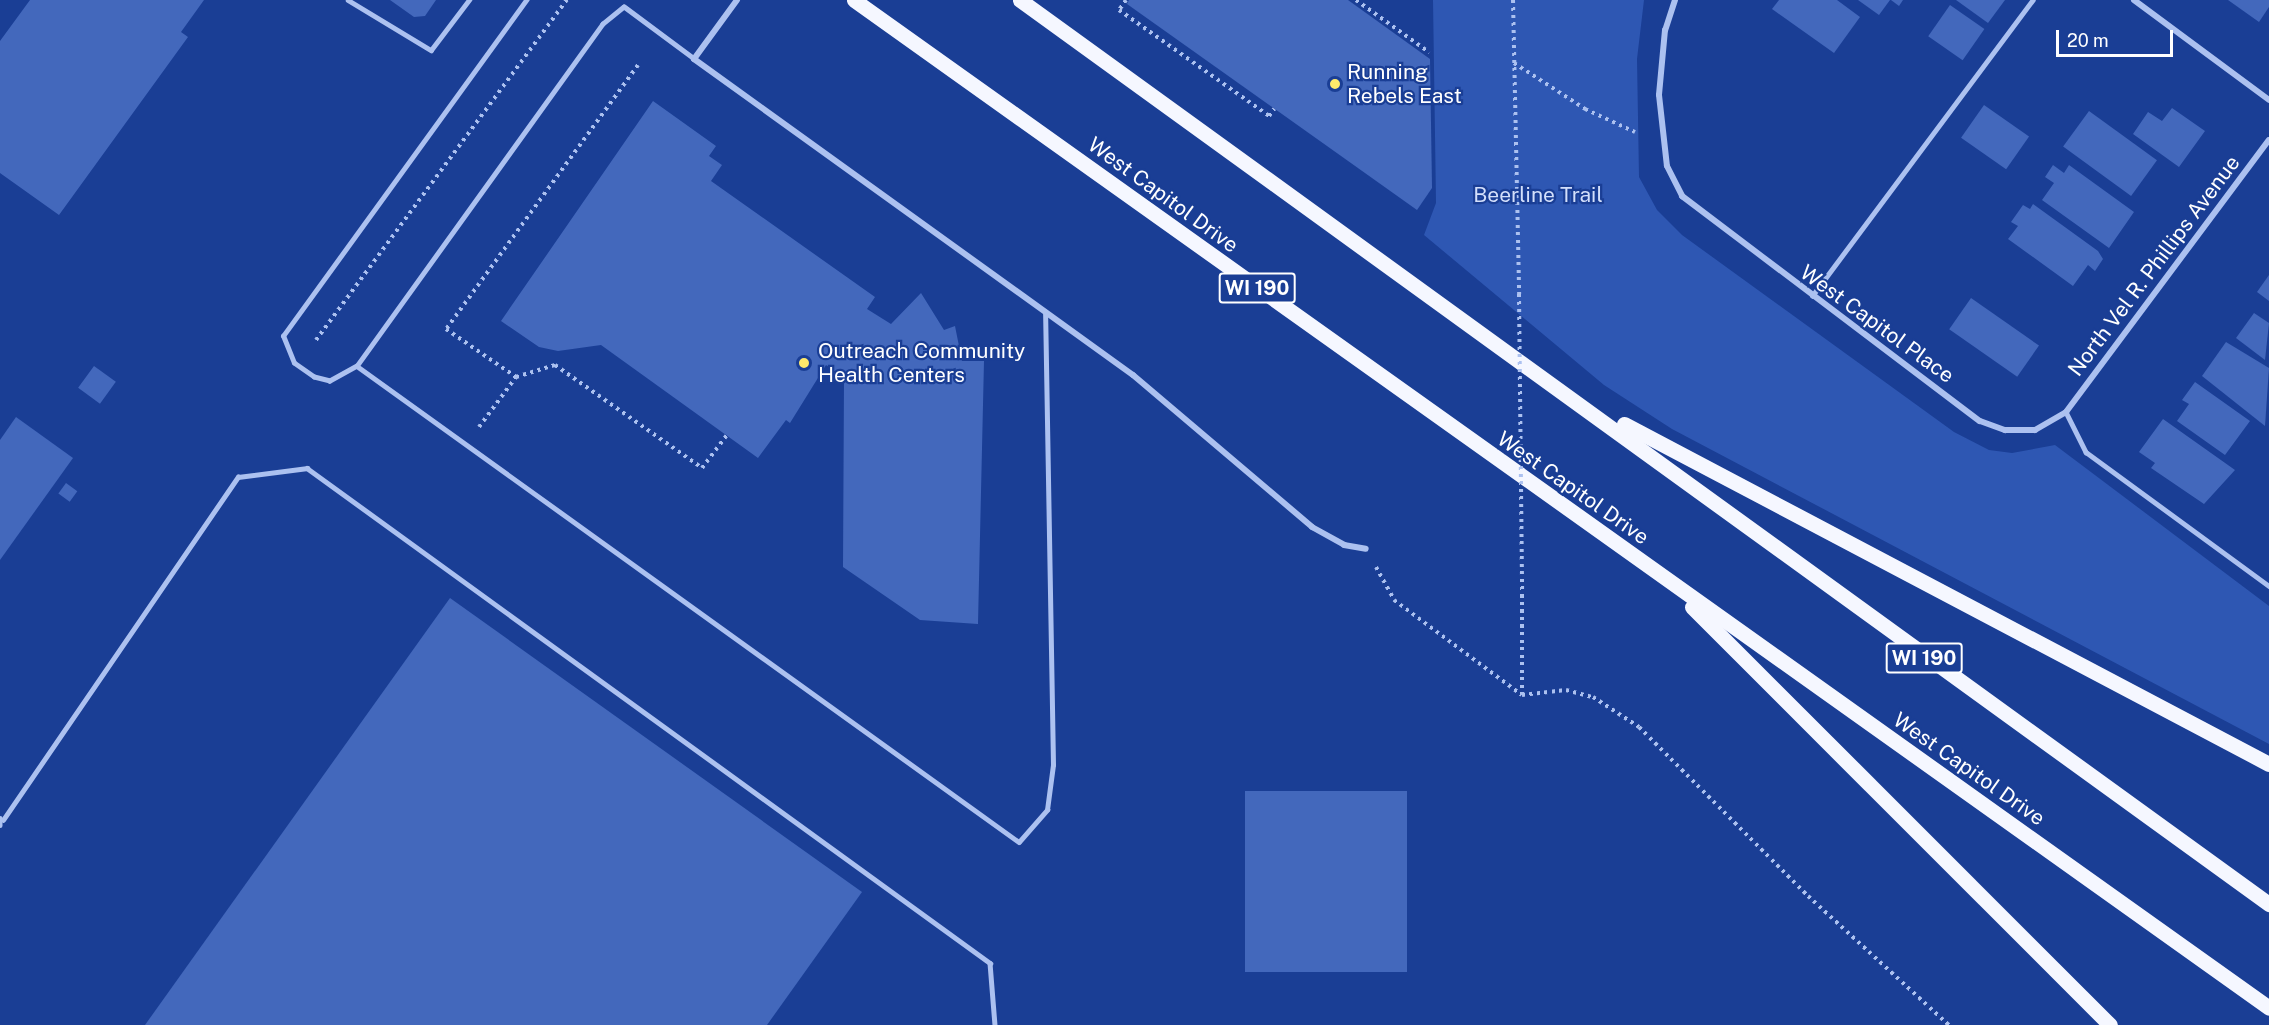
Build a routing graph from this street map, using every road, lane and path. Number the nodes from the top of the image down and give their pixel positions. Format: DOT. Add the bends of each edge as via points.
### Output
graph roads {
  1 [pos="348,0"];
  2 [pos="469,0"];
  3 [pos="526,0"];
  4 [pos="567,0"];
  5 [pos="736,0"];
  6 [pos="854,0"];
  7 [pos="1020,0"];
  8 [pos="1126,0"];
  9 [pos="1356,0"];
  10 [pos="1513,0"];
  11 [pos="1675,0"];
  12 [pos="2033,0"];
  13 [pos="2134,0"];
  14 [pos="1429,52"];
  15 [pos="694,59"];
  16 [pos="1514,63"];
  17 [pos="638,65"];
  18 [pos="2269,100"];
  19 [pos="1274,109"];
  20 [pos="1635,132"];
  21 [pos="2269,140"];
  22 [pos="1812,296"];
  23 [pos="1046,312"];
  24 [pos="316,340"];
  25 [pos="357,366"];
  26 [pos="516,377"];
  27 [pos="1584,404"];
  28 [pos="2066,412"];
  29 [pos="726,435"];
  30 [pos="466,445"];
  31 [pos="1366,549"];
  32 [pos="1660,576"];
  33 [pos="2269,586"];
  34 [pos="1522,695"];
  35 [pos="2269,764"];
  36 [pos="1,821"];
  37 [pos="2269,904"];
  38 [pos="2269,1008"];
  39 [pos="995,1025"];
  40 [pos="1949,1025"];
  41 [pos="2110,1025"];
  1 -- 2 [label="lane" via="431,50"];
  3 -- 25 [label="lane" via="283,336 294,363 314,377 330,381"];
  4 -- 24 [label="path"];
  5 -- 15 [label="street"];
  6 -- 32 [label="main road, West Capitol Drive / WI 190"];
  7 -- 27 [label="main road, WI 190"];
  8 -- 19 [label="path" via="1119,10 1269,116"];
  9 -- 14 [label="path"];
  10 -- 16 [label="path"];
  11 -- 22 [label="street, West Capitol Place" via="1665,30 1659,95 1667,166 1682,196"];
  12 -- 22 [label="lane"];
  13 -- 18 [label="street"];
  15 -- 23 [label="street"];
  15 -- 25 [label="lane" via="624,7 603,24"];
  16 -- 20 [label="path" via="1585,109"];
  16 -- 34 [label="path, bridge"];
  17 -- 26 [label="path" via="446,329"];
  21 -- 28 [label="street, North Vel R. Phillips Avenue"];
  22 -- 28 [label="street, West Capitol Place" via="1980,421 2029,432"];
  23 -- 30 [label="lane" via="1053,765 1047,810 1018,842"];
  23 -- 31 [label="street" via="1141,382 1312,527 1344,545"];
  25 -- 30 [label="lane"];
  26 -- 29 [label="path" via="555,365 702,468"];
  26 -- 30 [label="path"];
  27 -- 35 [label="main road"];
  27 -- 37 [label="main road, WI 190" via="1820,583"];
  28 -- 33 [label="lane" via="2086,452"];
  31 -- 34 [label="path" via="1394,600"];
  32 -- 38 [label="main road, West Capitol Drive / WI 190"];
  32 -- 41 [label="main road"];
  34 -- 40 [label="path" via="1575,692 1638,727 1808,896"];
  36 -- 39 [label="lane" via="238,477 307,468 990,963"];
}
